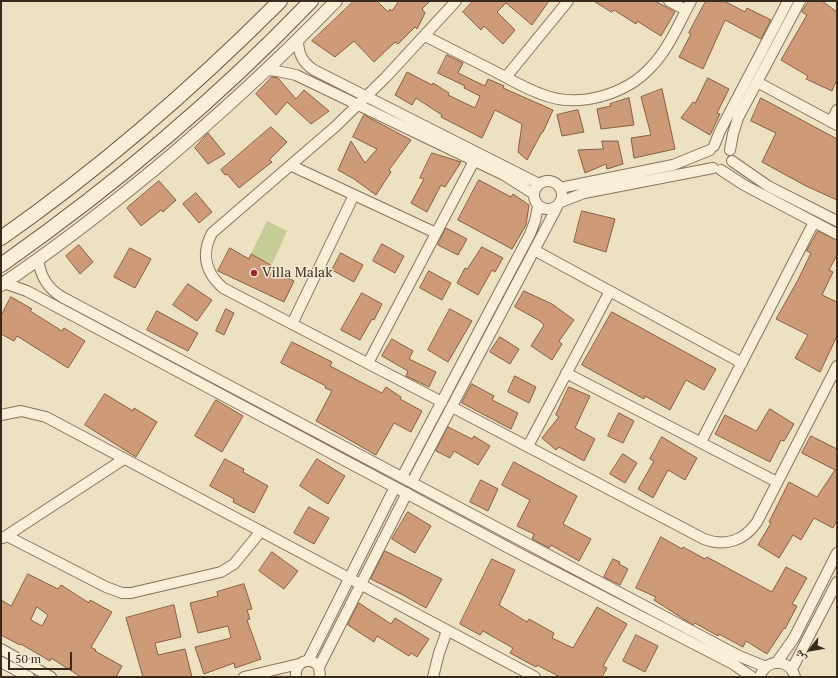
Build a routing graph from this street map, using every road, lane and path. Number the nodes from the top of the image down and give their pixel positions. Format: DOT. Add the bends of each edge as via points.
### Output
graph roads {
  1 [pos="280,1"];
  2 [pos="312,1"];
  3 [pos="336,1"];
  4 [pos="456,1"];
  5 [pos="568,1"];
  6 [pos="669,1"];
  7 [pos="788,1"];
  8 [pos="800,1"];
  9 [pos="688,5"];
  10 [pos="425,36"];
  11 [pos="298,40"];
  12 [pos="267,70"];
  13 [pos="506,77"];
  14 [pos="757,82"];
  15 [pos="367,97"];
  16 [pos="358,105"];
  17 [pos="837,110"];
  18 [pos="834,123"];
  19 [pos="712,148"];
  20 [pos="730,150"];
  21 [pos="474,161"];
  22 [pos="732,161"];
  23 [pos="292,166"];
  24 [pos="717,169"];
  25 [pos="539,184"];
  26 [pos="560,188"];
  27 [pos="534,194"];
  28 [pos="354,195"];
  29 [pos="559,204"];
  30 [pos="538,206"];
  31 [pos="837,221"];
  32 [pos="814,222"];
  33 [pos="436,233"];
  34 [pos="837,234"];
  35 [pos="1,238"];
  36 [pos="534,250"];
  37 [pos="38,258"];
  38 [pos="1,265"];
  39 [pos="2,284"];
  40 [pos="610,291"];
  41 [pos="292,324"];
  42 [pos="368,363"];
  43 [pos="742,363"];
  44 [pos="837,366"];
  45 [pos="566,373"];
  46 [pos="442,402"];
  47 [pos="452,407"];
  48 [pos="1,414"];
  49 [pos="296,421"];
  50 [pos="291,432"];
  51 [pos="701,442"];
  52 [pos="528,446"];
  53 [pos="124,459"];
  54 [pos="408,480"];
  55 [pos="777,482"];
  56 [pos="402,491"];
  57 [pos="261,531"];
  58 [pos="4,537"];
  59 [pos="528,545"];
  60 [pos="837,554"];
  61 [pos="522,555"];
  62 [pos="349,579"];
  63 [pos="837,582"];
  64 [pos="360,586"];
  65 [pos="448,631"];
  66 [pos="1,649"];
  67 [pos="1,662"];
  68 [pos="304,662"];
  69 [pos="777,662"];
  70 [pos="766,667"];
  71 [pos="320,672"];
  72 [pos="13,673"];
  73 [pos="794,673"];
  74 [pos="29,677"];
  75 [pos="51,677"];
  76 [pos="244,677"];
  77 [pos="296,677"];
  78 [pos="433,677"];
  79 [pos="535,677"];
  80 [pos="752,677"];
  81 [pos="760,677"];
  1 -- 35 [label="main road" via="155,117 64,192"];
  2 -- 38 [label="main road" via="256,57 167,136 74,212"];
  3 -- 11 [label="street"];
  4 -- 10 [label="street"];
  5 -- 13 [label="street"];
  6 -- 9 [label="street"];
  7 -- 19 [label="street"];
  8 -- 14 [label="street"];
  9 -- 13 [label="street" via="664,50 652,66 635,81 609,94 581,100 559,99 542,95"];
  10 -- 13 [label="street"];
  10 -- 15 [label="street"];
  11 -- 12 [label="street"];
  11 -- 15 [label="street" via="300,54 308,66"];
  12 -- 16 [label="street" via="296,75"];
  12 -- 37 [label="street" via="126,193"];
  14 -- 18 [label="street"];
  14 -- 20 [label="street" via="735,126"];
  15 -- 16 [label="street"];
  15 -- 25 [label="street"];
  16 -- 21 [label="street"];
  16 -- 23 [label="street"];
  17 -- 18 [label="street"];
  19 -- 20 [label="street" via="725,145"];
  19 -- 24 [label="street" via="708,162"];
  19 -- 26 [label="street" via="673,165"];
  20 -- 22 [label="street"];
  21 -- 27 [label="street" via="512,179"];
  21 -- 33 [label="street"];
  22 -- 24 [label="street" via="729,166"];
  22 -- 31 [label="street" via="763,183"];
  23 -- 28 [label="street"];
  23 -- 41 [label="street" via="212,233 205,252 209,272 223,288"];
  24 -- 29 [label="street" via="584,193"];
  24 -- 32 [label="street"];
  25 -- 26 [label="street" via="545,181 552,182"];
  25 -- 27 [label="street"];
  26 -- 29 [label="street" via="562,192"];
  27 -- 30 [label="street"];
  28 -- 33 [label="street"];
  28 -- 41 [label="street"];
  29 -- 30 [label="street" via="549,210"];
  29 -- 36 [label="street"];
  30 -- 46 [label="street" via="530,234"];
  32 -- 34 [label="street"];
  32 -- 43 [label="street"];
  33 -- 42 [label="street"];
  36 -- 40 [label="street"];
  36 -- 47 [label="street"];
  37 -- 39 [label="street"];
  37 -- 49 [label="street" via="45,281 62,297"];
  39 -- 50 [label="street" via="27,291"];
  40 -- 43 [label="street"];
  40 -- 45 [label="street"];
  41 -- 42 [label="street"];
  42 -- 46 [label="street"];
  43 -- 51 [label="street"];
  44 -- 55 [label="street"];
  45 -- 51 [label="street"];
  45 -- 52 [label="street"];
  46 -- 54 [label="street"];
  47 -- 52 [label="street"];
  47 -- 54 [label="street"];
  48 -- 53 [label="street" via="22,411 46,417"];
  49 -- 50 [label="street"];
  49 -- 54 [label="street"];
  50 -- 56 [label="street"];
  51 -- 55 [label="street"];
  52 -- 55 [label="street" via="716,542 738,540 752,529"];
  53 -- 57 [label="street"];
  53 -- 58 [label="street"];
  54 -- 56 [label="street"];
  54 -- 59 [label="street"];
  56 -- 61 [label="street"];
  56 -- 62 [label="street"];
  56 -- 64 [label="street"];
  57 -- 58 [label="street" via="234,564 221,572 131,593 122,593 106,587"];
  57 -- 62 [label="street"];
  59 -- 61 [label="street"];
  59 -- 70 [label="street" via="739,656"];
  60 -- 69 [label="street" via="794,638"];
  61 -- 80 [label="street" via="733,664"];
  62 -- 64 [label="street"];
  62 -- 68 [label="street"];
  63 -- 73 [label="street"];
  64 -- 65 [label="street"];
  64 -- 71 [label="street"];
  65 -- 78 [label="street"];
  65 -- 79 [label="street"];
  66 -- 75 [label="street"];
  67 -- 72 [label="street"];
  68 -- 71 [label="street" via="313,661"];
  68 -- 76 [label="street"];
  68 -- 77 [label="street" via="296,670"];
  69 -- 70 [label="street"];
  69 -- 73 [label="street"];
  70 -- 81 [label="street"];
  72 -- 74 [label="street"];
}
